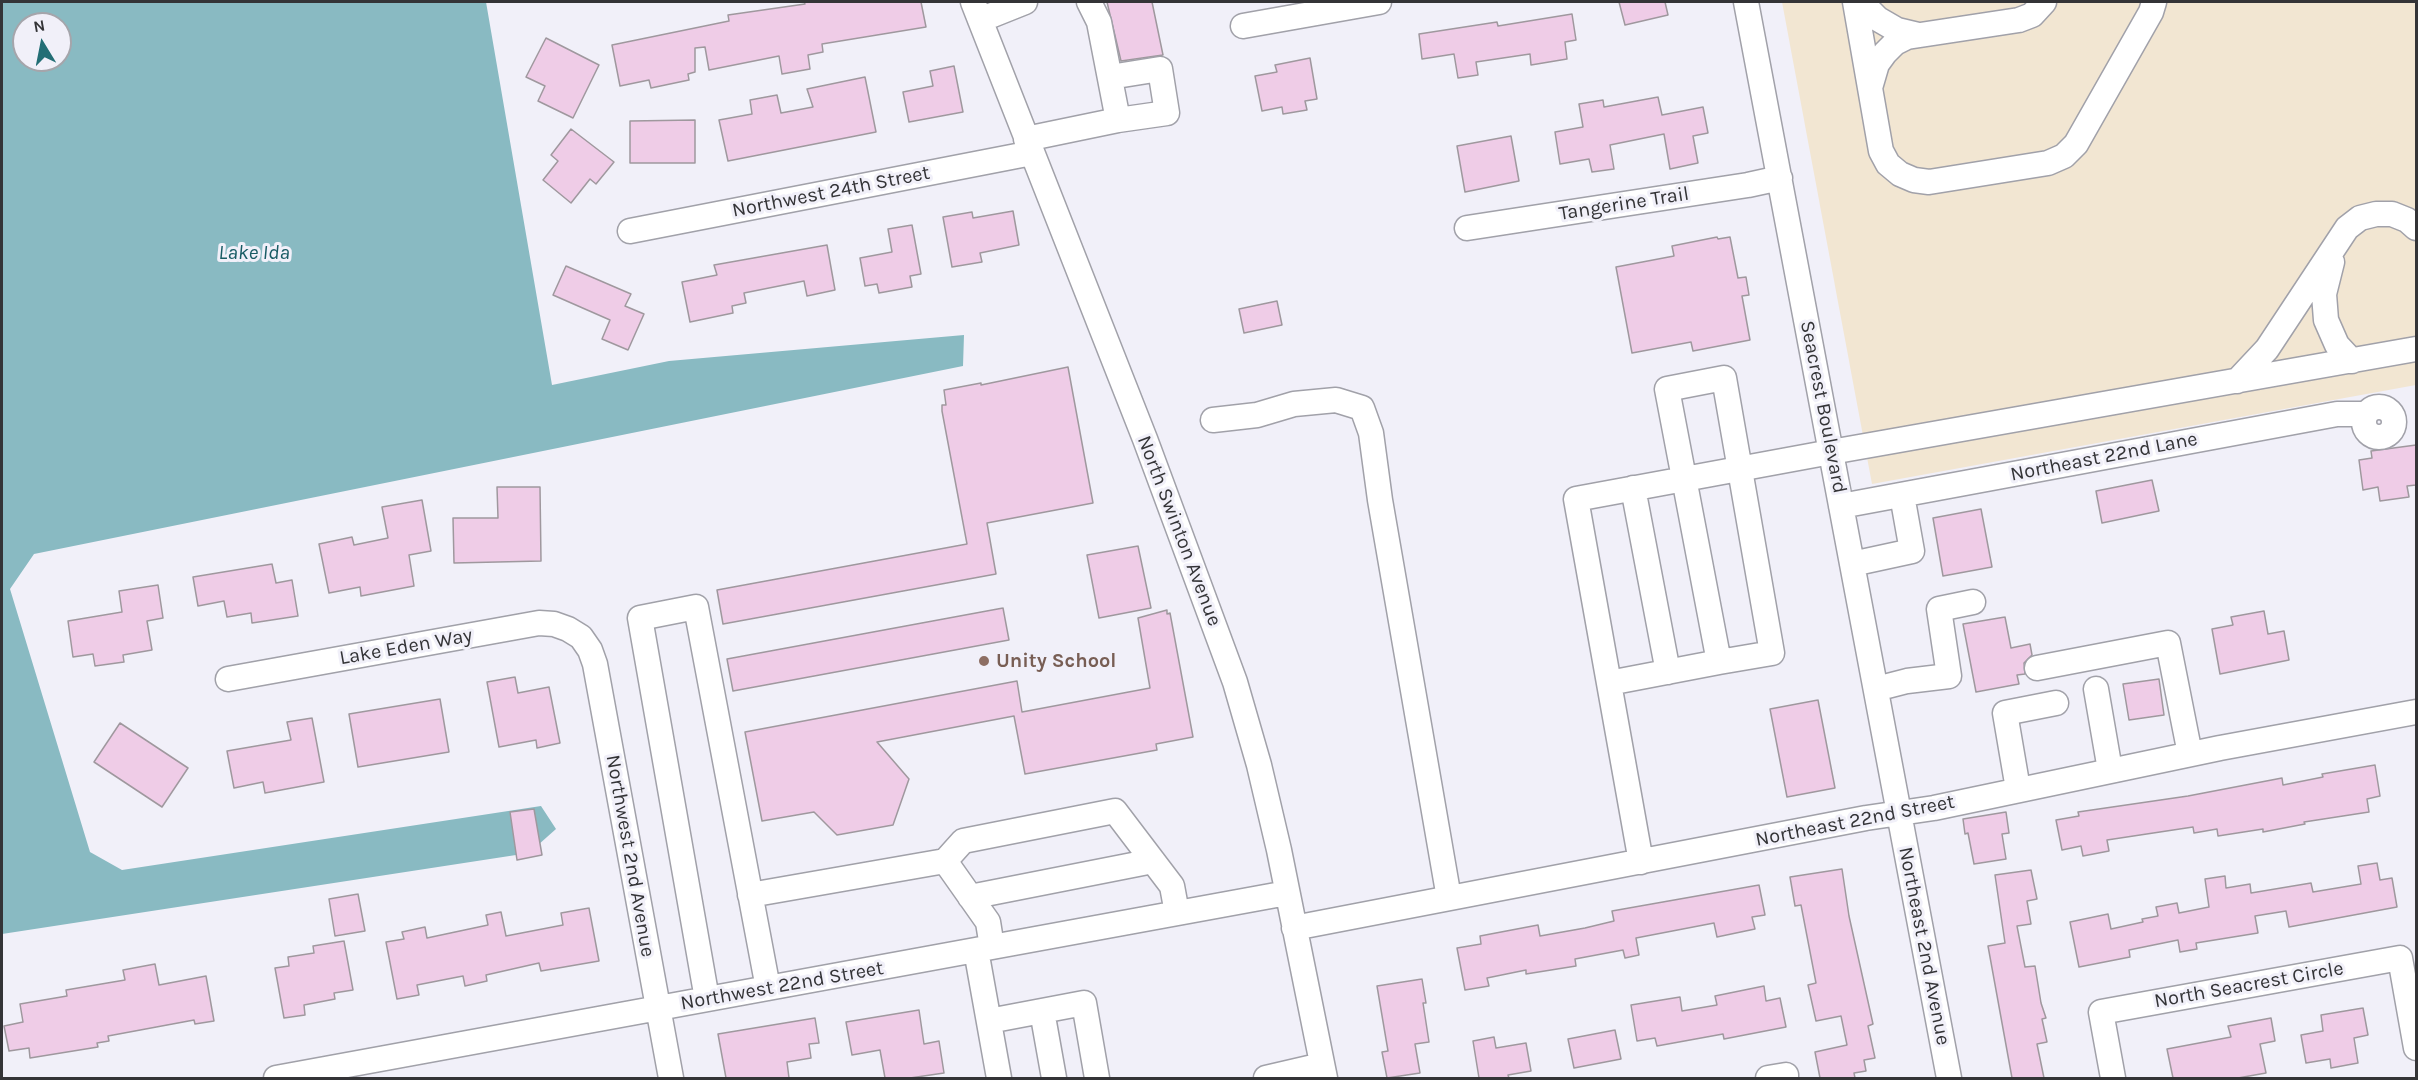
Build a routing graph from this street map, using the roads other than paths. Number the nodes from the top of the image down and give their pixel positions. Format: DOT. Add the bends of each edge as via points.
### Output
graph roads {
  1 [pos="1025,2"];
  2 [pos="1089,2"];
  3 [pos="1379,2"];
  4 [pos="1746,2"];
  5 [pos="1855,2"];
  6 [pos="1861,2"];
  7 [pos="2044,2"];
  8 [pos="2154,2"];
  9 [pos="976,11"];
  10 [pos="1243,26"];
  11 [pos="1918,35"];
  12 [pos="1110,78"];
  13 [pos="1870,91"];
  14 [pos="1118,120"];
  15 [pos="1029,146"];
  16 [pos="1780,178"];
  17 [pos="1467,228"];
  18 [pos="2416,228"];
  19 [pos="630,231"];
  20 [pos="2338,242"];
  21 [pos="2416,349"];
  22 [pos="2352,361"];
  23 [pos="2237,381"];
  24 [pos="2366,414"];
  25 [pos="1214,420"];
  26 [pos="1831,452"];
  27 [pos="1739,469"];
  28 [pos="1685,479"];
  29 [pos="1633,488"];
  30 [pos="1902,495"];
  31 [pos="1841,506"];
  32 [pos="1852,564"];
  33 [pos="1973,602"];
  34 [pos="581,638"];
  35 [pos="1719,662"];
  36 [pos="2037,668"];
  37 [pos="1668,672"];
  38 [pos="228,679"];
  39 [pos="1609,683"];
  40 [pos="1876,689"];
  41 [pos="2096,689"];
  42 [pos="2056,703"];
  43 [pos="2416,712"];
  44 [pos="2190,754"];
  45 [pos="2110,770"];
  46 [pos="2018,789"];
  47 [pos="1899,813"];
  48 [pos="945,861"];
  49 [pos="1153,861"];
  50 [pos="1641,862"];
  51 [pos="1287,892"];
  52 [pos="750,895"];
  53 [pos="970,897"];
  54 [pos="1449,898"];
  55 [pos="1177,913"];
  56 [pos="1294,928"];
  57 [pos="984,948"];
  58 [pos="768,988"];
  59 [pos="707,999"];
  60 [pos="658,1008"];
  61 [pos="1042,1011"];
  62 [pos="2414,1020"];
  63 [pos="989,1021"];
  64 [pos="2416,1048"];
  65 [pos="1324,1072"];
  66 [pos="340,1073"];
  67 [pos="276,1078"];
  68 [pos="670,1078"];
  69 [pos="999,1078"];
  70 [pos="1054,1078"];
  71 [pos="1097,1078"];
  72 [pos="1266,1078"];
  73 [pos="1768,1078"];
  74 [pos="1786,1078"];
  75 [pos="1949,1078"];
  76 [pos="2113,1078"];
  1 -- 9 [label="street"];
  2 -- 12 [label="street" via="1099,22"];
  3 -- 10 [label="street"];
  4 -- 16 [label="street, Seacrest Boulevard"];
  5 -- 13 [label="street"];
  6 -- 11 [label="street" via="1897,30"];
  7 -- 11 [label="street" via="2019,20"];
  8 -- 13 [label="street" via="2076,144 2064,156 2048,163 1929,182 1914,180 1888,164 1881,150"];
  9 -- 15 [label="street, North Swinton Avenue"];
  11 -- 13 [label="street" via="1895,43 1885,52 1877,64"];
  12 -- 14 [label="street"];
  12 -- 14 [label="street, Northwest 24th Street" via="1160,69 1167,113"];
  14 -- 15 [label="street, Northwest 24th Street"];
  15 -- 19 [label="street, Northwest 24th Street"];
  15 -- 51 [label="street, North Swinton Avenue" via="1145,439 1231,671 1259,765"];
  16 -- 17 [label="street, Tangerine Trail"];
  16 -- 26 [label="street, Seacrest Boulevard"];
  18 -- 20 [label="street" via="2392,214 2376,214 2360,218"];
  20 -- 22 [label="street" via="2324,294 2326,320 2337,345"];
  20 -- 23 [label="street" via="2267,349"];
  21 -- 22 [label="street"];
  22 -- 23 [label="street"];
  23 -- 26 [label="street"];
  24 -- 30 [label="street, Northeast 22nd Lane" via="2337,414"];
  25 -- 54 [label="street" via="1245,430 1278,426 1294,404 1336,400 1362,408 1371,433"];
  26 -- 27 [label="street"];
  26 -- 31 [label="street, Seacrest Boulevard"];
  27 -- 28 [label="street"];
  27 -- 28 [label="street" via="1724,378 1667,388"];
  27 -- 35 [label="street" via="1772,653"];
  28 -- 29 [label="street"];
  28 -- 35 [label="street"];
  29 -- 37 [label="street"];
  29 -- 39 [label="street" via="1576,499"];
  30 -- 31 [label="street, Northeast 22nd Lane"];
  30 -- 32 [label="street" via="1911,552"];
  31 -- 32 [label="street, Seacrest Boulevard"];
  32 -- 40 [label="street, Seacrest Boulevard"];
  33 -- 40 [label="street" via="1939,609 1949,676"];
  34 -- 38 [label="street, Lake Eden Way" via="561,626 539,623"];
  34 -- 60 [label="street, Northwest 2nd Avenue" via="595,664"];
  35 -- 37 [label="street"];
  36 -- 44 [label="street" via="2168,644"];
  37 -- 39 [label="street"];
  39 -- 50 [label="street"];
  40 -- 47 [label="street, Seacrest Boulevard"];
  41 -- 45 [label="street"];
  42 -- 46 [label="street" via="2005,713"];
  43 -- 44 [label="street, Northeast 22nd Street"];
  44 -- 45 [label="street, Northeast 22nd Street"];
  45 -- 46 [label="street, Northeast 22nd Street"];
  46 -- 47 [label="street, Northeast 22nd Street"];
  47 -- 50 [label="street, Northeast 22nd Street"];
  47 -- 75 [label="street, Northeast 2nd Avenue"];
  48 -- 49 [label="street" via="963,841 1115,811"];
  48 -- 52 [label="street"];
  48 -- 53 [label="street"];
  49 -- 53 [label="street"];
  49 -- 55 [label="street" via="1172,886"];
  50 -- 54 [label="street, Northeast 22nd Street"];
  51 -- 55 [label="street, Northwest 22nd Street"];
  51 -- 56 [label="street, North Swinton Avenue"];
  52 -- 58 [label="street"];
  52 -- 59 [label="street" via="696,607 640,618"];
  53 -- 57 [label="street" via="988,922"];
  54 -- 56 [label="street, Northeast 22nd Street"];
  55 -- 57 [label="street, Northwest 22nd Street"];
  56 -- 65 [label="street, North Swinton Avenue"];
  57 -- 58 [label="street, Northwest 22nd Street"];
  57 -- 63 [label="street"];
  58 -- 59 [label="street, Northwest 22nd Street"];
  59 -- 60 [label="street, Northwest 22nd Street"];
  60 -- 66 [label="street, Northwest 22nd Street"];
  60 -- 68 [label="street, Northwest 2nd Avenue"];
  61 -- 63 [label="street"];
  61 -- 70 [label="street"];
  61 -- 71 [label="street" via="1084,1003"];
  62 -- 64 [label="street"];
  62 -- 76 [label="street, North Seacrest Circle" via="2400,958 2101,1012"];
  63 -- 69 [label="street"];
  65 -- 72 [label="street"];
  66 -- 67 [label="street, Northwest 22nd Street"];
  73 -- 74 [label="street"];
}
